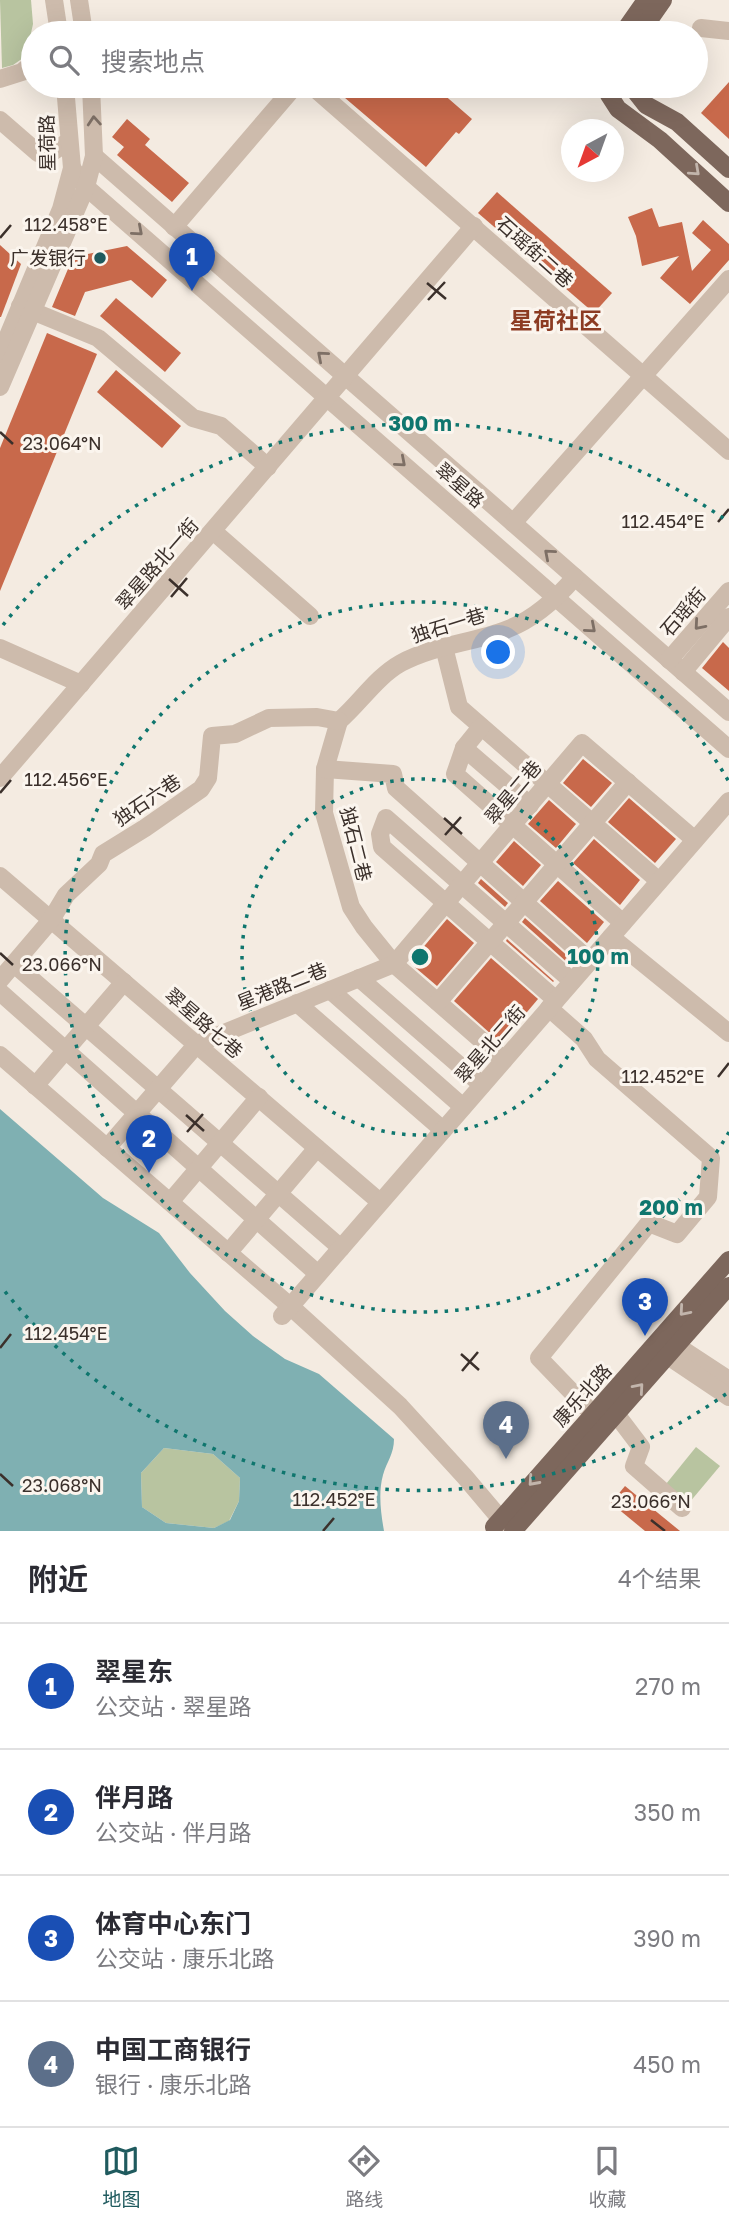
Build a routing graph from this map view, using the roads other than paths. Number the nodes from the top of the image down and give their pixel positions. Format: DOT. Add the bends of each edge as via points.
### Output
graph roads {
  1 [pos="54,0"];
  2 [pos="79,0"];
  3 [pos="646,0"];
  4 [pos="663,0"];
  5 [pos="56,21"];
  6 [pos="82,21"];
  7 [pos="631,21"];
  8 [pos="648,21"];
  9 [pos="708,29"];
  10 [pos="729,31"];
  11 [pos="21,72"];
  12 [pos="0,79"];
  13 [pos="67,98"];
  14 [pos="92,98"];
  15 [pos="285,98"];
  16 [pos="327,98"];
  17 [pos="611,98"];
  18 [pos="640,98"];
  19 [pos="0,120"];
  20 [pos="69,141"];
  21 [pos="94,156"];
  22 [pos="72,168"];
  23 [pos="729,169"];
  24 [pos="125,183"];
  25 [pos="86,187"];
  26 [pos="729,203"];
  27 [pos="108,205"];
  28 [pos="174,226"];
  29 [pos="474,226"];
  30 [pos="729,279"];
  31 [pos="26,308"];
  32 [pos="0,355"];
  33 [pos="346,377"];
  34 [pos="644,377"];
  35 [pos="0,387"];
  36 [pos="328,398"];
  37 [pos="729,451"];
  38 [pos="268,467"];
  39 [pos="513,523"];
  40 [pos="213,531"];
  41 [pos="575,578"];
  42 [pos="729,591"];
  43 [pos="557,598"];
  44 [pos="310,616"];
  45 [pos="729,617"];
  46 [pos="444,647"];
  47 [pos="0,648"];
  48 [pos="676,666"];
  49 [pos="81,684"];
  50 [pos="729,712"];
  51 [pos="339,721"];
  52 [pos="481,727"];
  53 [pos="464,748"];
  54 [pos="729,749"];
  55 [pos="325,769"];
  56 [pos="0,778"];
  57 [pos="628,782"];
  58 [pos="547,784"];
  59 [pos="729,801"];
  60 [pos="530,805"];
  61 [pos="593,823"];
  62 [pos="512,825"];
  63 [pos="695,840"];
  64 [pos="481,862"];
  65 [pos="557,864"];
  66 [pos="0,876"];
  67 [pos="659,881"];
  68 [pos="462,884"];
  69 [pos="525,902"];
  70 [pos="446,903"];
  71 [pos="51,920"];
  72 [pos="506,923"];
  73 [pos="623,923"];
  74 [pos="611,937"];
  75 [pos="490,942"];
  76 [pos="590,961"];
  77 [pos="14,964"];
  78 [pos="394,964"];
  79 [pos="359,978"];
  80 [pos="0,980"];
  81 [pos="572,981"];
  82 [pos="124,982"];
  83 [pos="330,990"];
  84 [pos="0,992"];
  85 [pos="438,1002"];
  86 [pos="297,1003"];
  87 [pos="553,1004"];
  88 [pos="86,1026"];
  89 [pos="729,1033"];
  90 [pos="197,1044"];
  91 [pos="65,1051"];
  92 [pos="0,1055"];
  93 [pos="504,1060"];
  94 [pos="0,1071"];
  95 [pos="482,1085"];
  96 [pos="35,1086"];
  97 [pos="158,1089"];
  98 [pos="259,1097"];
  99 [pos="463,1107"];
  100 [pos="136,1114"];
  101 [pos="443,1130"];
  102 [pos="220,1143"];
  103 [pos="107,1147"];
  104 [pos="317,1148"];
  105 [pos="198,1169"];
  106 [pos="278,1194"];
  107 [pos="170,1202"];
  108 [pos="380,1202"];
  109 [pos="257,1220"];
  110 [pos="341,1248"];
  111 [pos="228,1253"];
  112 [pos="729,1260"];
  113 [pos="318,1274"];
  114 [pos="729,1286"];
  115 [pos="286,1311"];
  116 [pos="664,1346"];
  117 [pos="729,1380"];
  118 [pos="729,1396"];
  119 [pos="593,1414"];
  120 [pos="616,1414"];
  121 [pos="682,1507"];
  122 [pos="503,1528"];
  1 -- 5 [label="street"];
  2 -- 6 [label="street"];
  3 -- 7 [label="main road"];
  4 -- 8 [label="main road"];
  9 -- 10 [label="street"];
  11 -- 12 [label="street"];
  13 -- 20 [label="street, 星荷路"];
  21 -- 14 [label="street, 星荷路, one-way"];
  15 -- 28 [label="street"];
  16 -- 29 [label="street, 石瑶街二巷"];
  17 -- 26 [label="main road, one-way" via="618,109"];
  18 -- 23 [label="main road" via="677,121"];
  19 -- 20 [label="street" via="38,153 51,153"];
  20 -- 22 [label="street, 星荷路"];
  21 -- 24 [label="street, 翠星路"];
  21 -- 25 [label="street, 星荷路"];
  22 -- 25 [label="street, 翠星路"];
  22 -- 31 [label="street, 星荷路"];
  24 -- 27 [label="street"];
  24 -- 28 [label="street, 翠星路"];
  25 -- 27 [label="street, 翠星路"];
  25 -- 31 [label="street, 星荷路"];
  27 -- 36 [label="street, 翠星路, one-way"];
  33 -- 28 [label="street, 翠星路, one-way"];
  29 -- 33 [label="street, 翠星路北一街"];
  29 -- 34 [label="street, 石瑶街二巷"];
  30 -- 34 [label="street"];
  31 -- 32 [label="street, 星荷路"];
  31 -- 35 [label="street, 星荷路"];
  31 -- 38 [label="street" via="98,338 193,418 220,426"];
  33 -- 36 [label="street, 翠星路北一街"];
  33 -- 39 [label="street, 翠星路"];
  34 -- 37 [label="street, 石瑶街二巷"];
  34 -- 39 [label="street"];
  36 -- 38 [label="street, 翠星路北一街"];
  36 -- 43 [label="street, 翠星路, one-way"];
  38 -- 40 [label="street, 翠星路北一街"];
  41 -- 39 [label="street, 翠星路, one-way"];
  40 -- 44 [label="street"];
  40 -- 49 [label="street, 翠星路北一街"];
  41 -- 43 [label="street, 独石一巷"];
  41 -- 48 [label="street, 翠星路"];
  42 -- 48 [label="street, 石瑶街, one-way"];
  43 -- 46 [label="street, 独石一巷" via="509,629"];
  43 -- 54 [label="street, 翠星路, one-way"];
  45 -- 48 [label="street, 石瑶街"];
  46 -- 51 [label="street, 独石一巷" via="400,663"];
  46 -- 52 [label="street" via="459,707"];
  47 -- 49 [label="street"];
  48 -- 50 [label="street, 翠星路"];
  49 -- 56 [label="street, 翠星路北一街"];
  51 -- 55 [label="street, 独石二巷"];
  51 -- 71 [label="street, 独石六巷" via="269,718 235,734 212,736 208,778 201,789 103,853 99,864 66,895"];
  52 -- 53 [label="street"];
  52 -- 58 [label="street"];
  53 -- 60 [label="street"];
  53 -- 62 [label="street" via="455,775"];
  55 -- 64 [label="street" via="393,774 396,788"];
  55 -- 78 [label="street, 独石二巷" via="324,813 351,907"];
  57 -- 58 [label="street, 翠星二巷" via="582,743"];
  57 -- 61 [label="street"];
  57 -- 63 [label="street"];
  58 -- 60 [label="street, 翠星二巷"];
  58 -- 61 [label="street"];
  59 -- 63 [label="street, 翠星北二街"];
  60 -- 62 [label="street, 翠星二巷"];
  61 -- 65 [label="street"];
  61 -- 67 [label="street"];
  62 -- 64 [label="street, 翠星二巷"];
  62 -- 65 [label="street"];
  63 -- 67 [label="street, 翠星北二街"];
  64 -- 68 [label="street, 翠星二巷"];
  64 -- 69 [label="street"];
  65 -- 69 [label="street"];
  65 -- 73 [label="street"];
  66 -- 71 [label="street, 翠星路七巷"];
  67 -- 73 [label="street, 翠星北二街"];
  68 -- 70 [label="street, 翠星二巷"];
  68 -- 70 [label="street" via="386,818 380,834 382,847"];
  68 -- 72 [label="street"];
  69 -- 72 [label="street"];
  69 -- 76 [label="street"];
  70 -- 75 [label="street"];
  70 -- 78 [label="street, 翠星二巷"];
  71 -- 77 [label="street"];
  71 -- 82 [label="street, 翠星路七巷"];
  72 -- 75 [label="street"];
  72 -- 81 [label="street"];
  73 -- 74 [label="street, 翠星北二街"];
  74 -- 76 [label="street, 翠星北二街"];
  74 -- 89 [label="street"];
  75 -- 85 [label="street"];
  75 -- 87 [label="street"];
  76 -- 81 [label="street, 翠星北二街"];
  77 -- 80 [label="street"];
  77 -- 88 [label="street"];
  78 -- 79 [label="street, 星港路二巷"];
  78 -- 85 [label="street, 独石二巷"];
  79 -- 83 [label="street, 星港路二巷"];
  79 -- 95 [label="street"];
  81 -- 87 [label="street, 翠星北二街"];
  82 -- 88 [label="street"];
  82 -- 90 [label="street, 翠星路七巷"];
  83 -- 86 [label="street, 星港路二巷"];
  83 -- 99 [label="street"];
  84 -- 91 [label="street"];
  85 -- 93 [label="street, 独石二巷"];
  86 -- 90 [label="street, 星港路二巷"];
  86 -- 101 [label="street"];
  87 -- 93 [label="street, 翠星北二街"];
  87 -- 119 [label="street" via="597,1059 711,1158 708,1197 677,1234 649,1223 539,1358"];
  88 -- 91 [label="street"];
  88 -- 97 [label="street"];
  90 -- 97 [label="street, 星港路二巷"];
  90 -- 98 [label="street, 翠星路七巷"];
  91 -- 96 [label="street"];
  91 -- 100 [label="street"];
  92 -- 96 [label="street"];
  93 -- 95 [label="street, 翠星北二街"];
  94 -- 115 [label="street"];
  95 -- 99 [label="street, 翠星北二街"];
  96 -- 103 [label="street"];
  97 -- 100 [label="street, 星港路二巷"];
  97 -- 102 [label="street"];
  98 -- 102 [label="street"];
  98 -- 104 [label="street, 翠星路七巷"];
  99 -- 101 [label="street, 翠星北二街"];
  100 -- 103 [label="street, 星港路二巷"];
  100 -- 105 [label="street"];
  101 -- 108 [label="street, 翠星北二街"];
  102 -- 105 [label="street"];
  102 -- 106 [label="street"];
  103 -- 107 [label="street"];
  104 -- 106 [label="street"];
  104 -- 108 [label="street, 翠星路七巷"];
  105 -- 107 [label="street"];
  105 -- 109 [label="street"];
  106 -- 109 [label="street"];
  106 -- 110 [label="street"];
  107 -- 111 [label="street"];
  108 -- 110 [label="street, 翠星北二街"];
  109 -- 111 [label="street"];
  109 -- 113 [label="street"];
  110 -- 113 [label="street, 翠星北二街"];
  111 -- 115 [label="street"];
  112 -- 116 [label="main road, 康乐北路, one-way"];
  113 -- 115 [label="street, 翠星北二街"];
  114 -- 116 [label="main road, 康乐北路"];
  115 -- 122 [label="street" via="401,1406"];
  116 -- 117 [label="street"];
  116 -- 118 [label="street"];
  116 -- 119 [label="main road, 康乐北路"];
  120 -- 116 [label="main road, 康乐北路, one-way"];
  119 -- 122 [label="main road, 康乐北路, one-way"];
  120 -- 121 [label="street" via="641,1447 634,1466"];
  120 -- 122 [label="main road, 康乐北路"];
}
